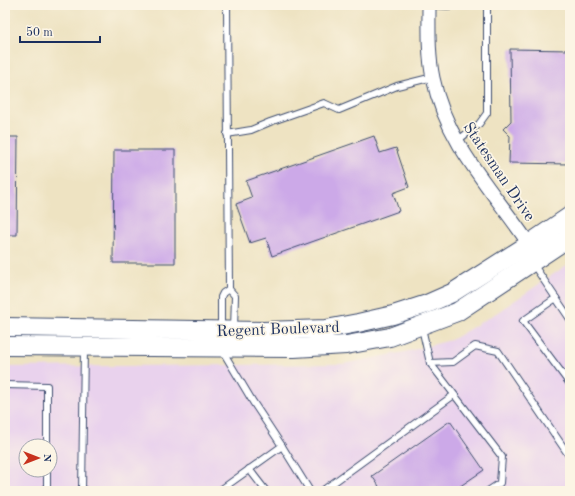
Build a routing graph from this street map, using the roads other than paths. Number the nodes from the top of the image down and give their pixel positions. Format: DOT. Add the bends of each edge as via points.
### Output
graph roads {
  1 [pos="227,5"];
  2 [pos="430,5"];
  3 [pos="456,5"];
  4 [pos="487,5"];
  5 [pos="433,77"];
  6 [pos="227,134"];
  7 [pos="457,142"];
  8 [pos="570,216"];
  9 [pos="570,237"];
  10 [pos="533,255"];
  11 [pos="229,289"];
  12 [pos="556,298"];
  13 [pos="570,319"];
  14 [pos="421,326"];
  15 [pos="5,327"];
  16 [pos="227,338"];
  17 [pos="5,346"];
  18 [pos="84,346"];
  19 [pos="430,363"];
  20 [pos="570,384"];
  21 [pos="5,385"];
  22 [pos="454,395"];
  23 [pos="47,438"];
  24 [pos="282,446"];
  25 [pos="570,457"];
  26 [pos="249,469"];
  27 [pos="47,478"];
  28 [pos="47,491"];
  29 [pos="82,491"];
  30 [pos="219,491"];
  31 [pos="266,491"];
  32 [pos="310,491"];
  33 [pos="322,491"];
  34 [pos="488,491"];
  1 -- 6 [label="lane"];
  2 -- 3 [label="lane"];
  2 -- 5 [label="street, Statesman Drive" via="429,48"];
  4 -- 7 [label="lane" via="487,113 479,124"];
  5 -- 6 [label="lane" via="397,86 338,110 324,104 251,130"];
  5 -- 7 [label="street, Statesman Drive" via="446,121"];
  6 -- 11 [label="lane"];
  7 -- 10 [label="street, Statesman Drive"];
  8 -- 10 [label="street, Regent Boulevard"];
  9 -- 10 [label="street, Regent Boulevard"];
  10 -- 12 [label="lane"];
  10 -- 14 [label="street, Regent Boulevard" via="457,312"];
  10 -- 16 [label="street, Regent Boulevard" via="427,304 393,316 326,329 263,331"];
  11 -- 16 [label="lane" via="235,296"];
  11 -- 16 [label="lane" via="221,297"];
  12 -- 13 [label="lane"];
  12 -- 20 [label="lane" via="523,321"];
  14 -- 16 [label="street, Regent Boulevard" via="390,337 346,345 300,348"];
  14 -- 19 [label="lane"];
  15 -- 16 [label="street, Regent Boulevard"];
  16 -- 18 [label="street, Regent Boulevard"];
  16 -- 24 [label="lane" via="253,402"];
  17 -- 18 [label="street, Regent Boulevard"];
  18 -- 29 [label="lane"];
  19 -- 22 [label="lane"];
  19 -- 25 [label="lane" via="453,362 475,346 498,351"];
  21 -- 23 [label="lane" via="47,386"];
  22 -- 33 [label="lane"];
  22 -- 34 [label="lane" via="502,457 500,483"];
  24 -- 26 [label="lane"];
  24 -- 32 [label="lane"];
  26 -- 30 [label="lane"];
  26 -- 31 [label="lane"];
  27 -- 28 [label="lane"];
}
